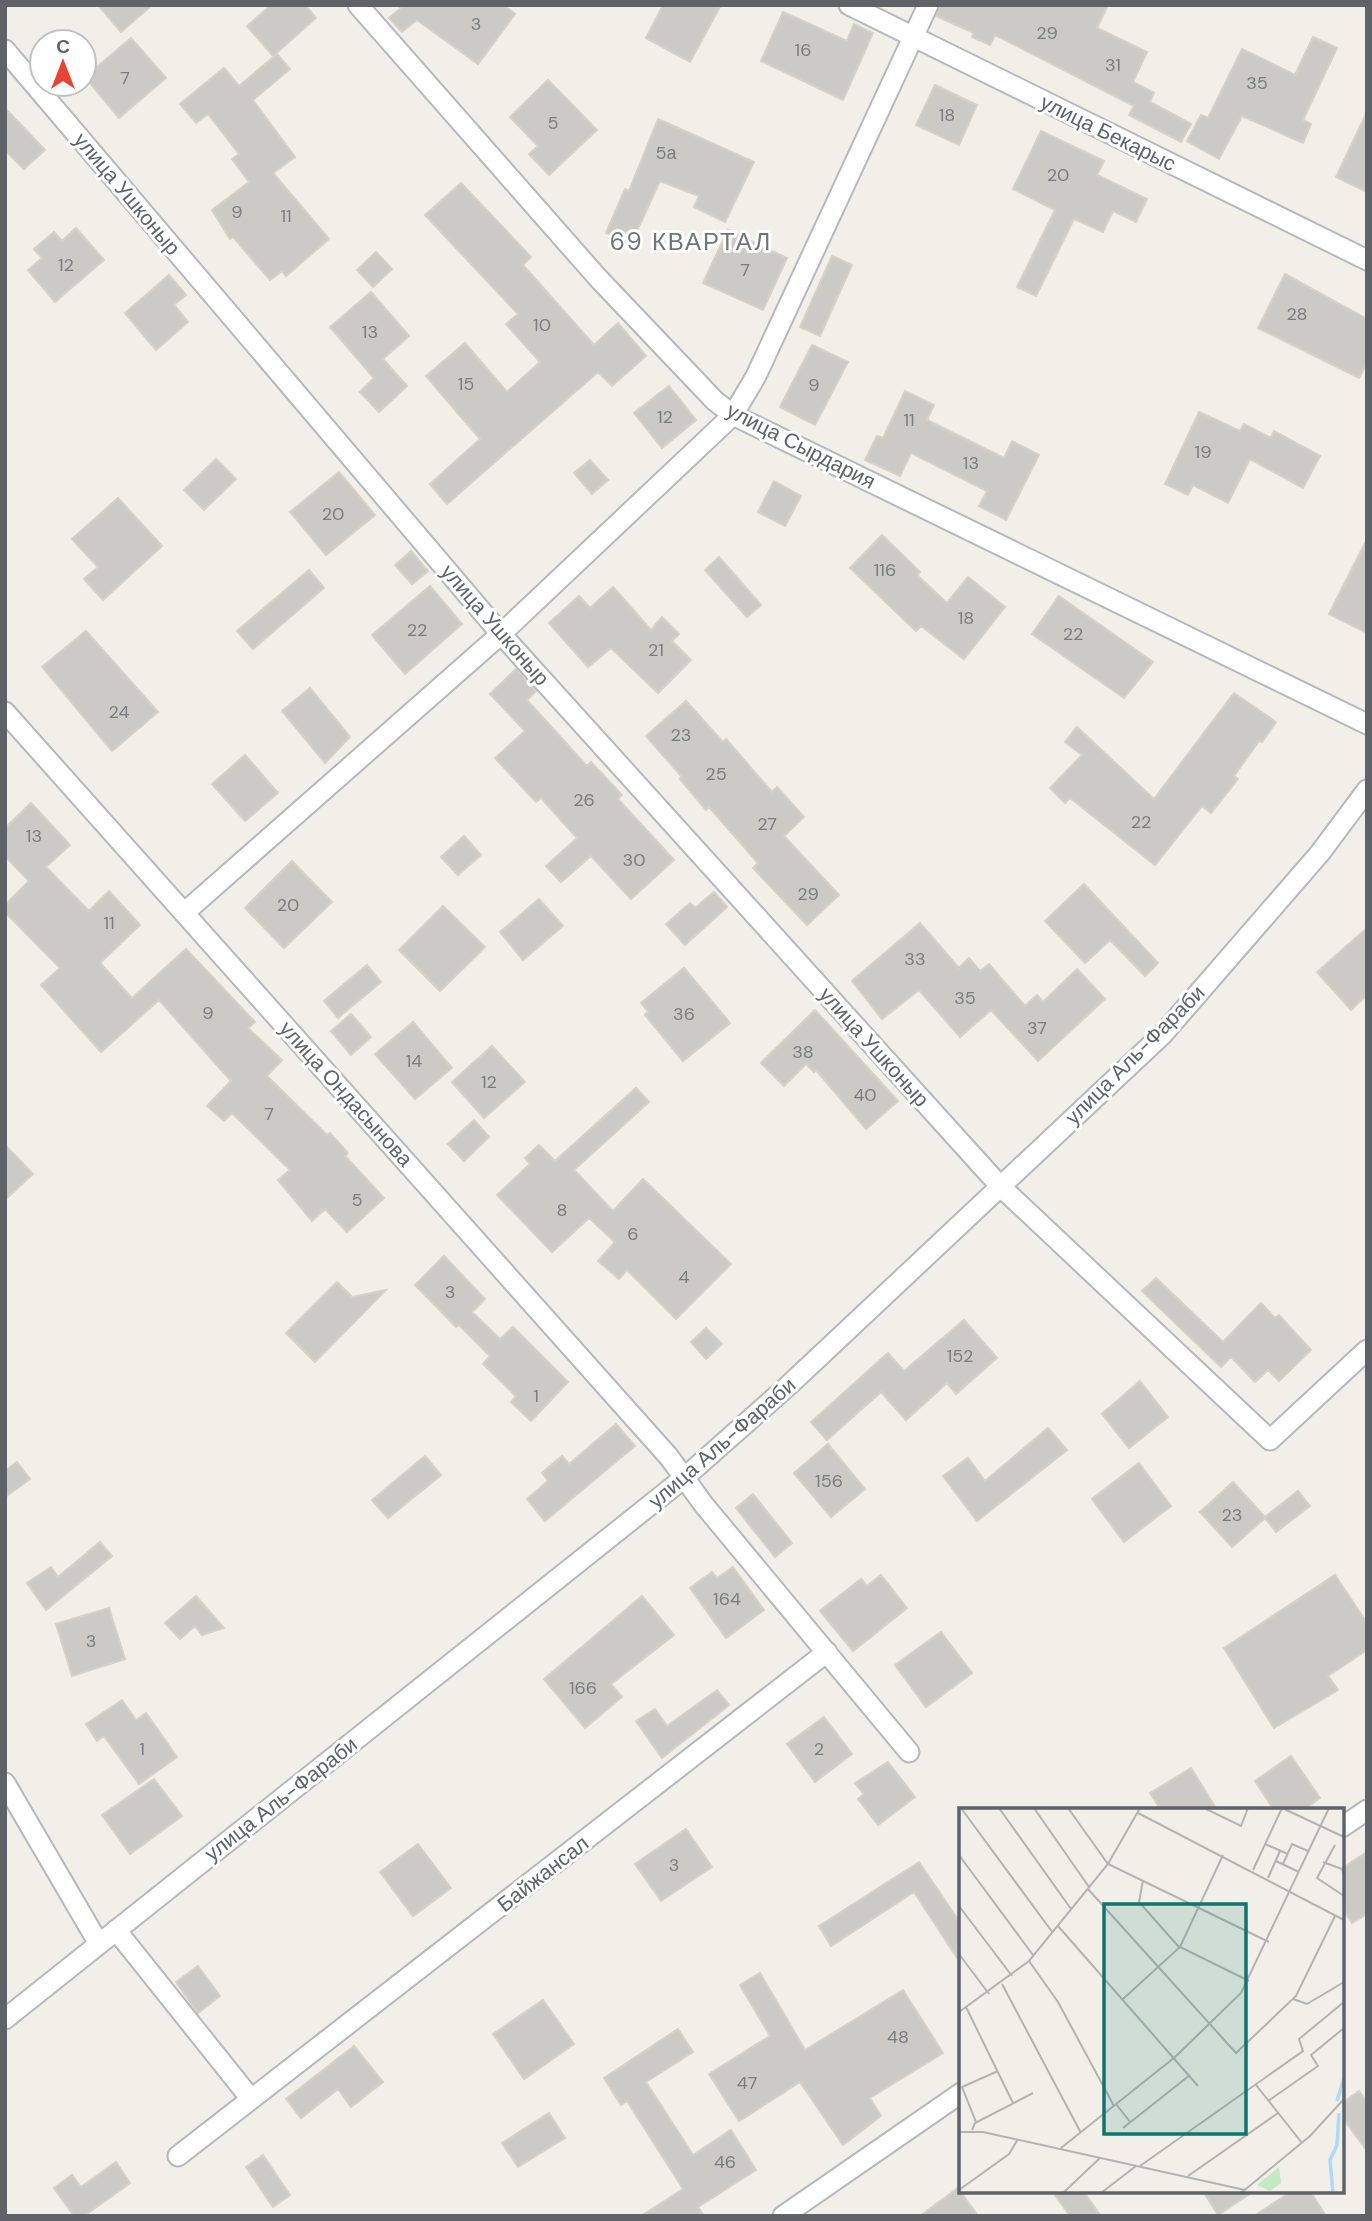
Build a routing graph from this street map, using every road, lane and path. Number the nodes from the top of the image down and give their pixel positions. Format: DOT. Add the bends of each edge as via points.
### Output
graph roads {
  1 [pos="358,5"];
  2 [pos="849,5"];
  3 [pos="928,5"];
  4 [pos="913,37"];
  5 [pos="5,50"];
  6 [pos="1367,260"];
  7 [pos="733,415"];
  8 [pos="501,634"];
  9 [pos="5,712"];
  10 [pos="1367,724"];
  11 [pos="1367,790"];
  12 [pos="184,913"];
  13 [pos="1000,1186"];
  14 [pos="1367,1350"];
  15 [pos="684,1478"];
  16 [pos="827,1652"];
  17 [pos="909,1752"];
  18 [pos="5,1783"];
  19 [pos="1367,1810"];
  20 [pos="1344,1826"];
  21 [pos="116,1930"];
  22 [pos="99,1944"];
  23 [pos="5,2019"];
  24 [pos="959,2093"];
  25 [pos="251,2099"];
  26 [pos="178,2156"];
  27 [pos="783,2216"];
  1 -- 7 [label="street, улица Сырдария" via="598,278"];
  2 -- 4 [label="street, улица Бекарыс"];
  3 -- 4 [label="street"];
  4 -- 6 [label="street, улица Бекарыс"];
  4 -- 7 [label="street" via="756,376"];
  5 -- 8 [label="street, улица Ушконыр"];
  7 -- 8 [label="street"];
  7 -- 10 [label="street, улица Сырдария"];
  8 -- 12 [label="street"];
  8 -- 13 [label="street, улица Ушконыр"];
  9 -- 12 [label="street, улица Ондасынова"];
  11 -- 13 [label="street, улица Аль-Фараби" via="1321,853 1163,1034"];
  12 -- 15 [label="street, улица Ондасынова"];
  13 -- 14 [label="street, улица Ушконыр" via="1270,1440"];
  13 -- 15 [label="street, улица Аль-Фараби"];
  15 -- 16 [label="street"];
  15 -- 21 [label="street, улица Аль-Фараби"];
  16 -- 17 [label="street"];
  16 -- 25 [label="street, Байжансал"];
  18 -- 22 [label="street"];
  19 -- 20 [label="street"];
  21 -- 22 [label="street, улица Аль-Фараби"];
  21 -- 25 [label="street"];
  22 -- 23 [label="street, улица Аль-Фараби"];
  24 -- 27 [label="street"];
  25 -- 26 [label="street, Байжансал"];
}
